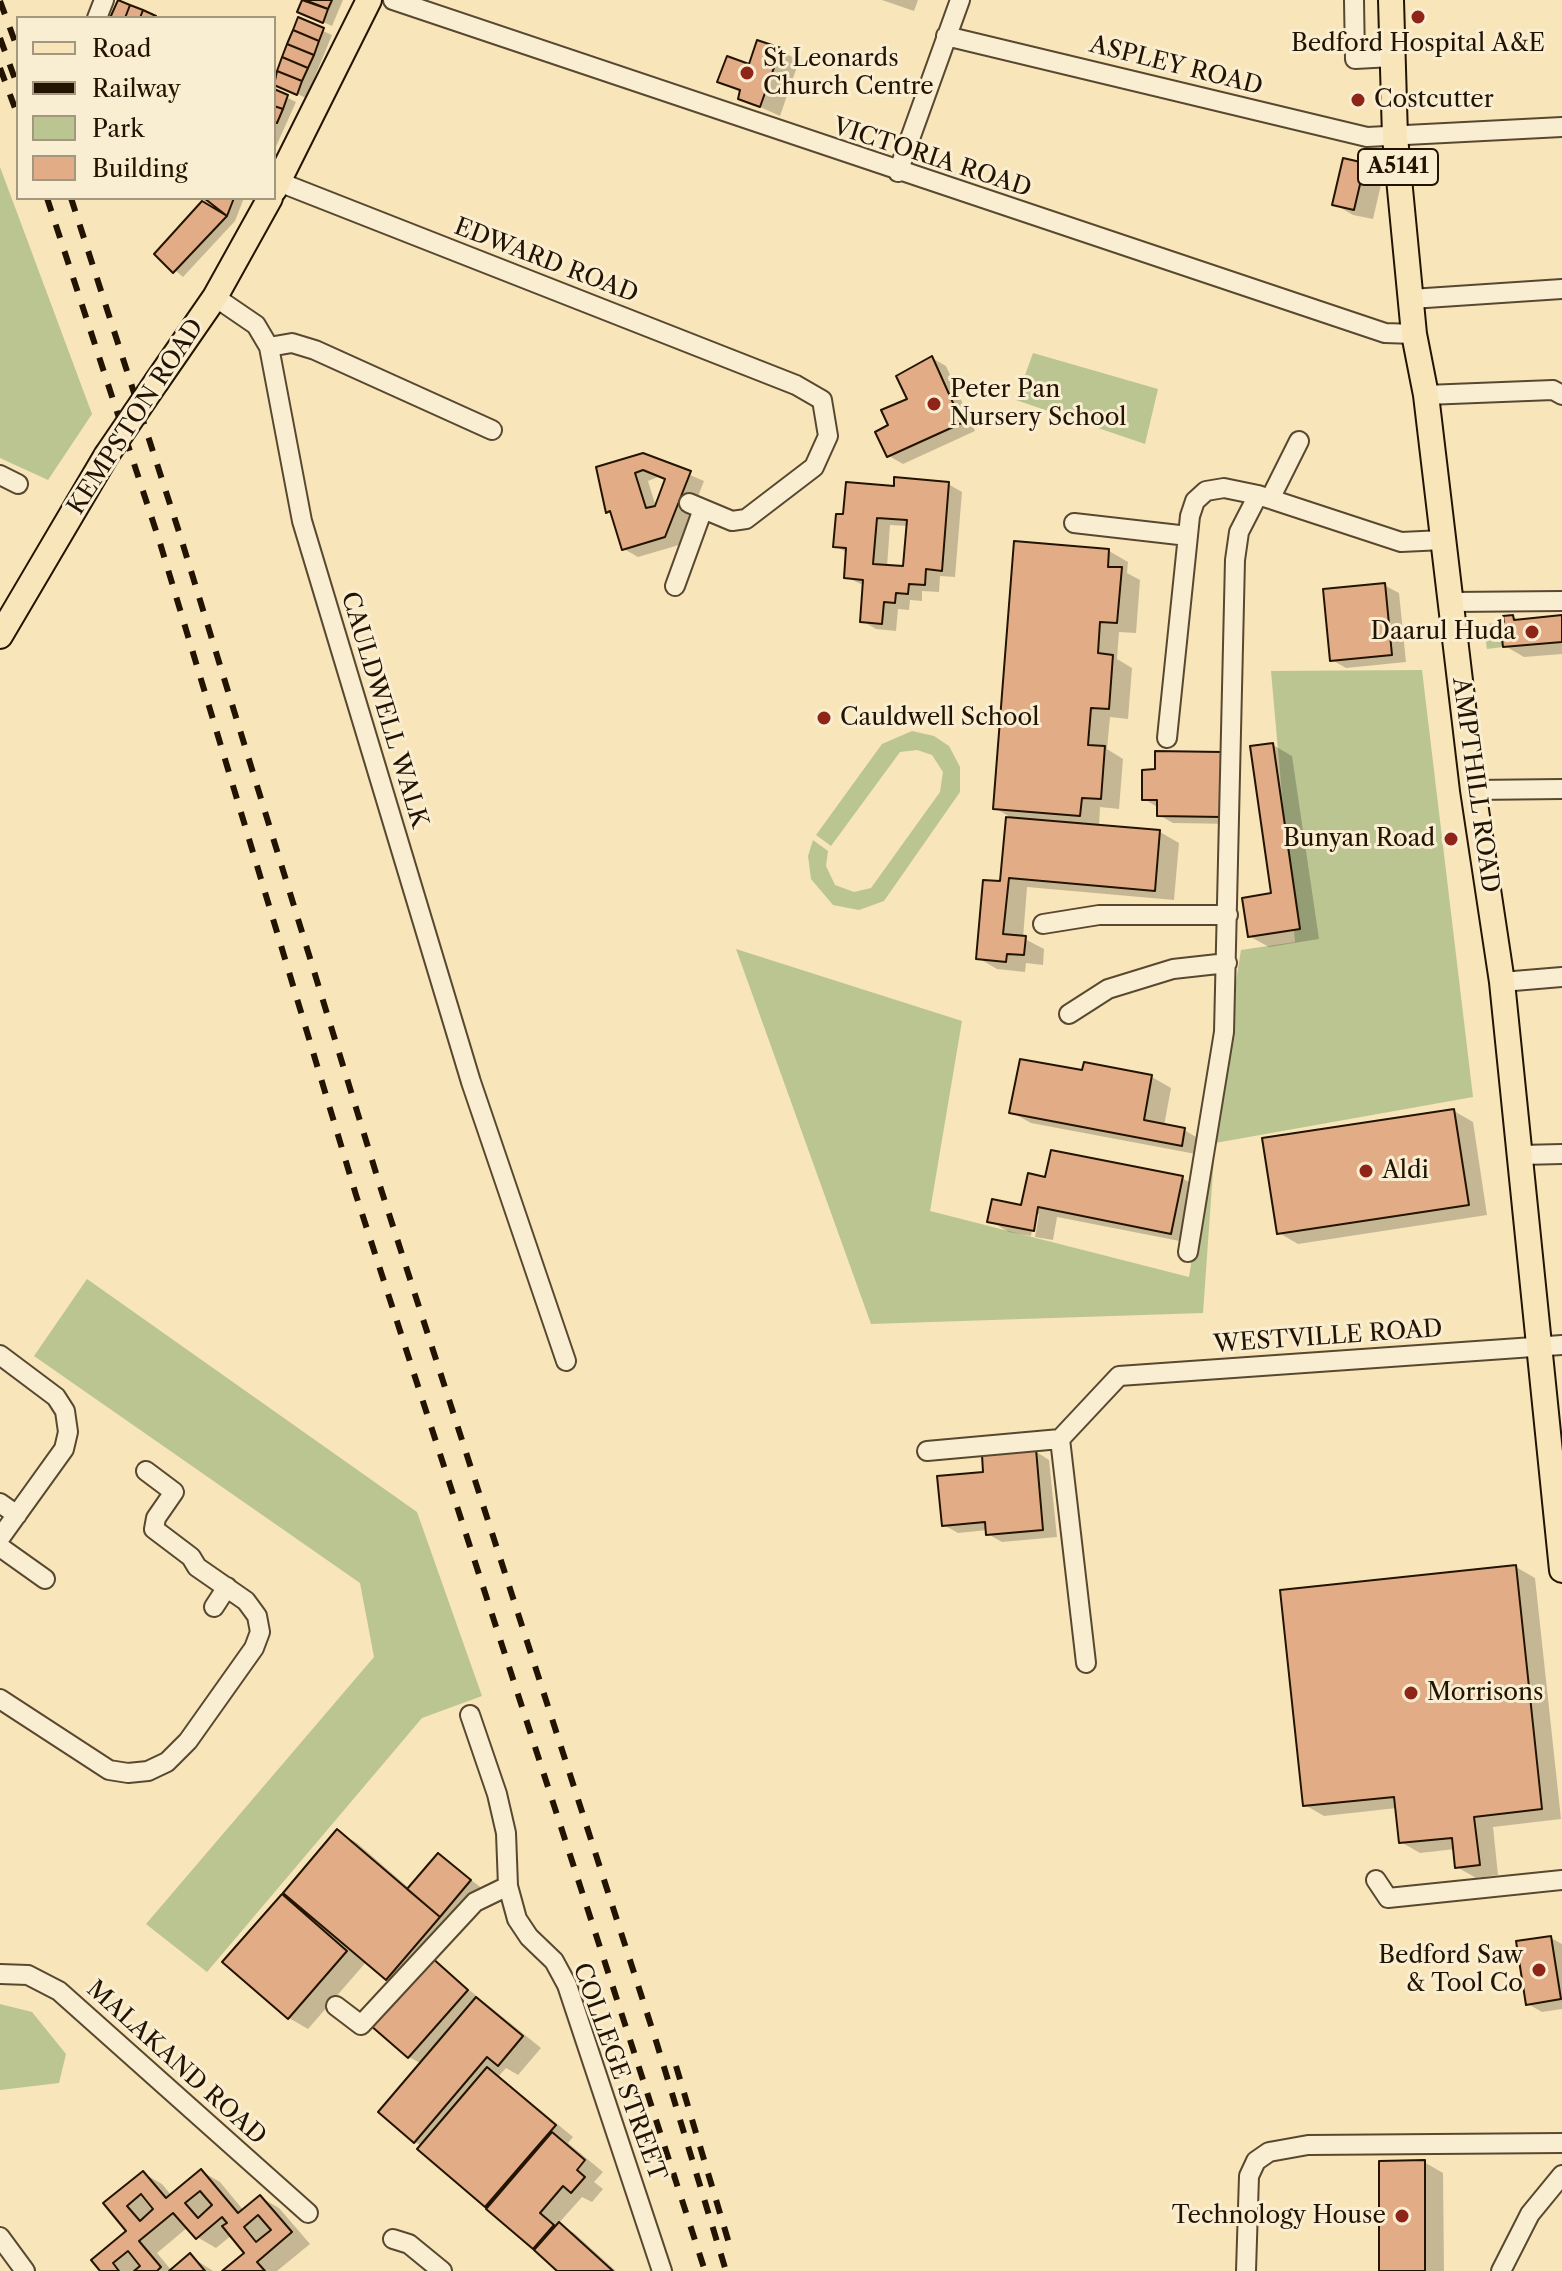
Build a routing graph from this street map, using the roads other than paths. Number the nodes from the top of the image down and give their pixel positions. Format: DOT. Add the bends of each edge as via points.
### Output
graph roads {
  1 [pos="369,0"];
  2 [pos="393,0"];
  3 [pos="960,0"];
  4 [pos="1354,0"];
  5 [pos="1391,0"];
  6 [pos="946,36"];
  7 [pos="1392,57"];
  8 [pos="1562,127"];
  9 [pos="1395,137"];
  10 [pos="898,172"];
  11 [pos="276,186"];
  12 [pos="276,191"];
  13 [pos="268,200"];
  14 [pos="1562,289"];
  15 [pos="215,297"];
  16 [pos="1411,299"];
  17 [pos="1414,334"];
  18 [pos="269,347"];
  19 [pos="1426,395"];
  20 [pos="1562,395"];
  21 [pos="492,430"];
  22 [pos="1299,441"];
  23 [pos="0,475"];
  24 [pos="18,484"];
  25 [pos="1264,497"];
  26 [pos="1074,523"];
  27 [pos="1188,536"];
  28 [pos="1443,540"];
  29 [pos="675,586"];
  30 [pos="1562,601"];
  31 [pos="1452,602"];
  32 [pos="3,624"];
  33 [pos="1167,738"];
  34 [pos="1562,789"];
  35 [pos="1473,790"];
  36 [pos="1228,915"];
  37 [pos="1043,924"];
  38 [pos="1227,954"];
  39 [pos="1562,977"];
  40 [pos="1502,982"];
  41 [pos="1069,1014"];
  42 [pos="1562,1154"];
  43 [pos="1521,1155"];
  44 [pos="1188,1252"];
  45 [pos="1551,1345"];
  46 [pos="0,1355"];
  47 [pos="566,1361"];
  48 [pos="1060,1439"];
  49 [pos="927,1451"];
  50 [pos="146,1471"];
  51 [pos="0,1503"];
  52 [pos="17,1515"];
  53 [pos="0,1538"];
  54 [pos="1560,1544"];
  55 [pos="0,1547"];
  56 [pos="1562,1570"];
  57 [pos="45,1579"];
  58 [pos="227,1587"];
  59 [pos="214,1607"];
  60 [pos="1086,1663"];
  61 [pos="0,1699"];
  62 [pos="470,1715"];
  63 [pos="1376,1880"];
  64 [pos="1562,1880"];
  65 [pos="508,1886"];
  66 [pos="0,1974"];
  67 [pos="336,2006"];
  68 [pos="1562,2143"];
  69 [pos="1562,2175"];
  70 [pos="308,2213"];
  71 [pos="0,2237"];
  72 [pos="393,2239"];
  73 [pos="25,2271"];
  74 [pos="442,2271"];
  75 [pos="662,2271"];
  76 [pos="1246,2271"];
  77 [pos="1501,2271"];
  1 -- 11 [label="main road, KEMPSTON ROAD"];
  2 -- 10 [label="street, VICTORIA ROAD"];
  3 -- 6 [label="street"];
  4 -- 7 [label="street" via="1355,59"];
  5 -- 7 [label="main road, AMPTHILL ROAD / A5141"];
  6 -- 9 [label="street, ASPLEY ROAD" via="1367,137"];
  6 -- 10 [label="street"];
  7 -- 9 [label="main road, AMPTHILL ROAD / A5141"];
  8 -- 9 [label="street, ASPLEY ROAD"];
  9 -- 16 [label="main road, AMPTHILL ROAD / A5141"];
  10 -- 17 [label="street, VICTORIA ROAD" via="1385,333"];
  12 -- 29 [label="street, EDWARD ROAD" via="796,385 822,400 828,436 814,467 746,519 732,521 696,506"];
  13 -- 15 [label="main road, KEMPSTON ROAD"];
  14 -- 16 [label="street"];
  15 -- 18 [label="street, CAULDWELL WALK" via="256,325"];
  15 -- 32 [label="main road, KEMPSTON ROAD, bridge" via="106,456"];
  16 -- 17 [label="main road, AMPTHILL ROAD / A5141"];
  17 -- 19 [label="main road, AMPTHILL ROAD / A5141"];
  18 -- 21 [label="street" via="292,343"];
  18 -- 47 [label="street, CAULDWELL WALK" via="302,521 471,1082"];
  19 -- 20 [label="street" via="1553,390"];
  19 -- 28 [label="main road, AMPTHILL ROAD / A5141"];
  22 -- 25 [label="street"];
  23 -- 24 [label="street"];
  25 -- 27 [label="street" via="1224,488 1206,491 1195,501"];
  25 -- 28 [label="street" via="1401,542"];
  25 -- 36 [label="street" via="1239,532 1235,560"];
  26 -- 27 [label="street"];
  27 -- 33 [label="street"];
  28 -- 31 [label="main road, AMPTHILL ROAD / A5141"];
  30 -- 31 [label="street"];
  31 -- 35 [label="main road, AMPTHILL ROAD / A5141"];
  34 -- 35 [label="street"];
  35 -- 40 [label="main road, AMPTHILL ROAD / A5141"];
  36 -- 37 [label="street" via="1099,915"];
  36 -- 38 [label="street"];
  38 -- 41 [label="street" via="1108,989"];
  38 -- 44 [label="street" via="1224,1032"];
  39 -- 40 [label="street"];
  40 -- 43 [label="main road, AMPTHILL ROAD / A5141"];
  42 -- 43 [label="street"];
  43 -- 45 [label="main road, AMPTHILL ROAD / A5141"];
  45 -- 48 [label="street, WESTVILLE ROAD" via="1119,1376"];
  45 -- 54 [label="main road, AMPTHILL ROAD / A5141"];
  46 -- 52 [label="street" via="56,1397 67,1422 64,1449"];
  48 -- 49 [label="street"];
  48 -- 60 [label="street"];
  50 -- 58 [label="street" via="174,1492 154,1529"];
  51 -- 52 [label="street"];
  52 -- 53 [label="street"];
  54 -- 56 [label="main road, AMPTHILL ROAD / A5141"];
  55 -- 57 [label="street"];
  58 -- 59 [label="street"];
  58 -- 61 [label="street" via="257,1616 257,1640 188,1741 167,1762 148,1771 109,1770"];
  62 -- 65 [label="street, COLLEGE STREET" via="506,1833"];
  63 -- 64 [label="street" via="1388,1898"];
  65 -- 67 [label="street" via="475,1902 361,2025"];
  65 -- 75 [label="street, COLLEGE STREET" via="517,1919 554,1961 567,1985"];
  66 -- 70 [label="street, MALAKAND ROAD" via="28,1975 59,1991"];
  68 -- 76 [label="street" via="1308,2145 1269,2152 1256,2161 1249,2176"];
  69 -- 77 [label="street" via="1530,2214"];
  71 -- 73 [label="street"];
  72 -- 74 [label="street" via="409,2244"];
}
